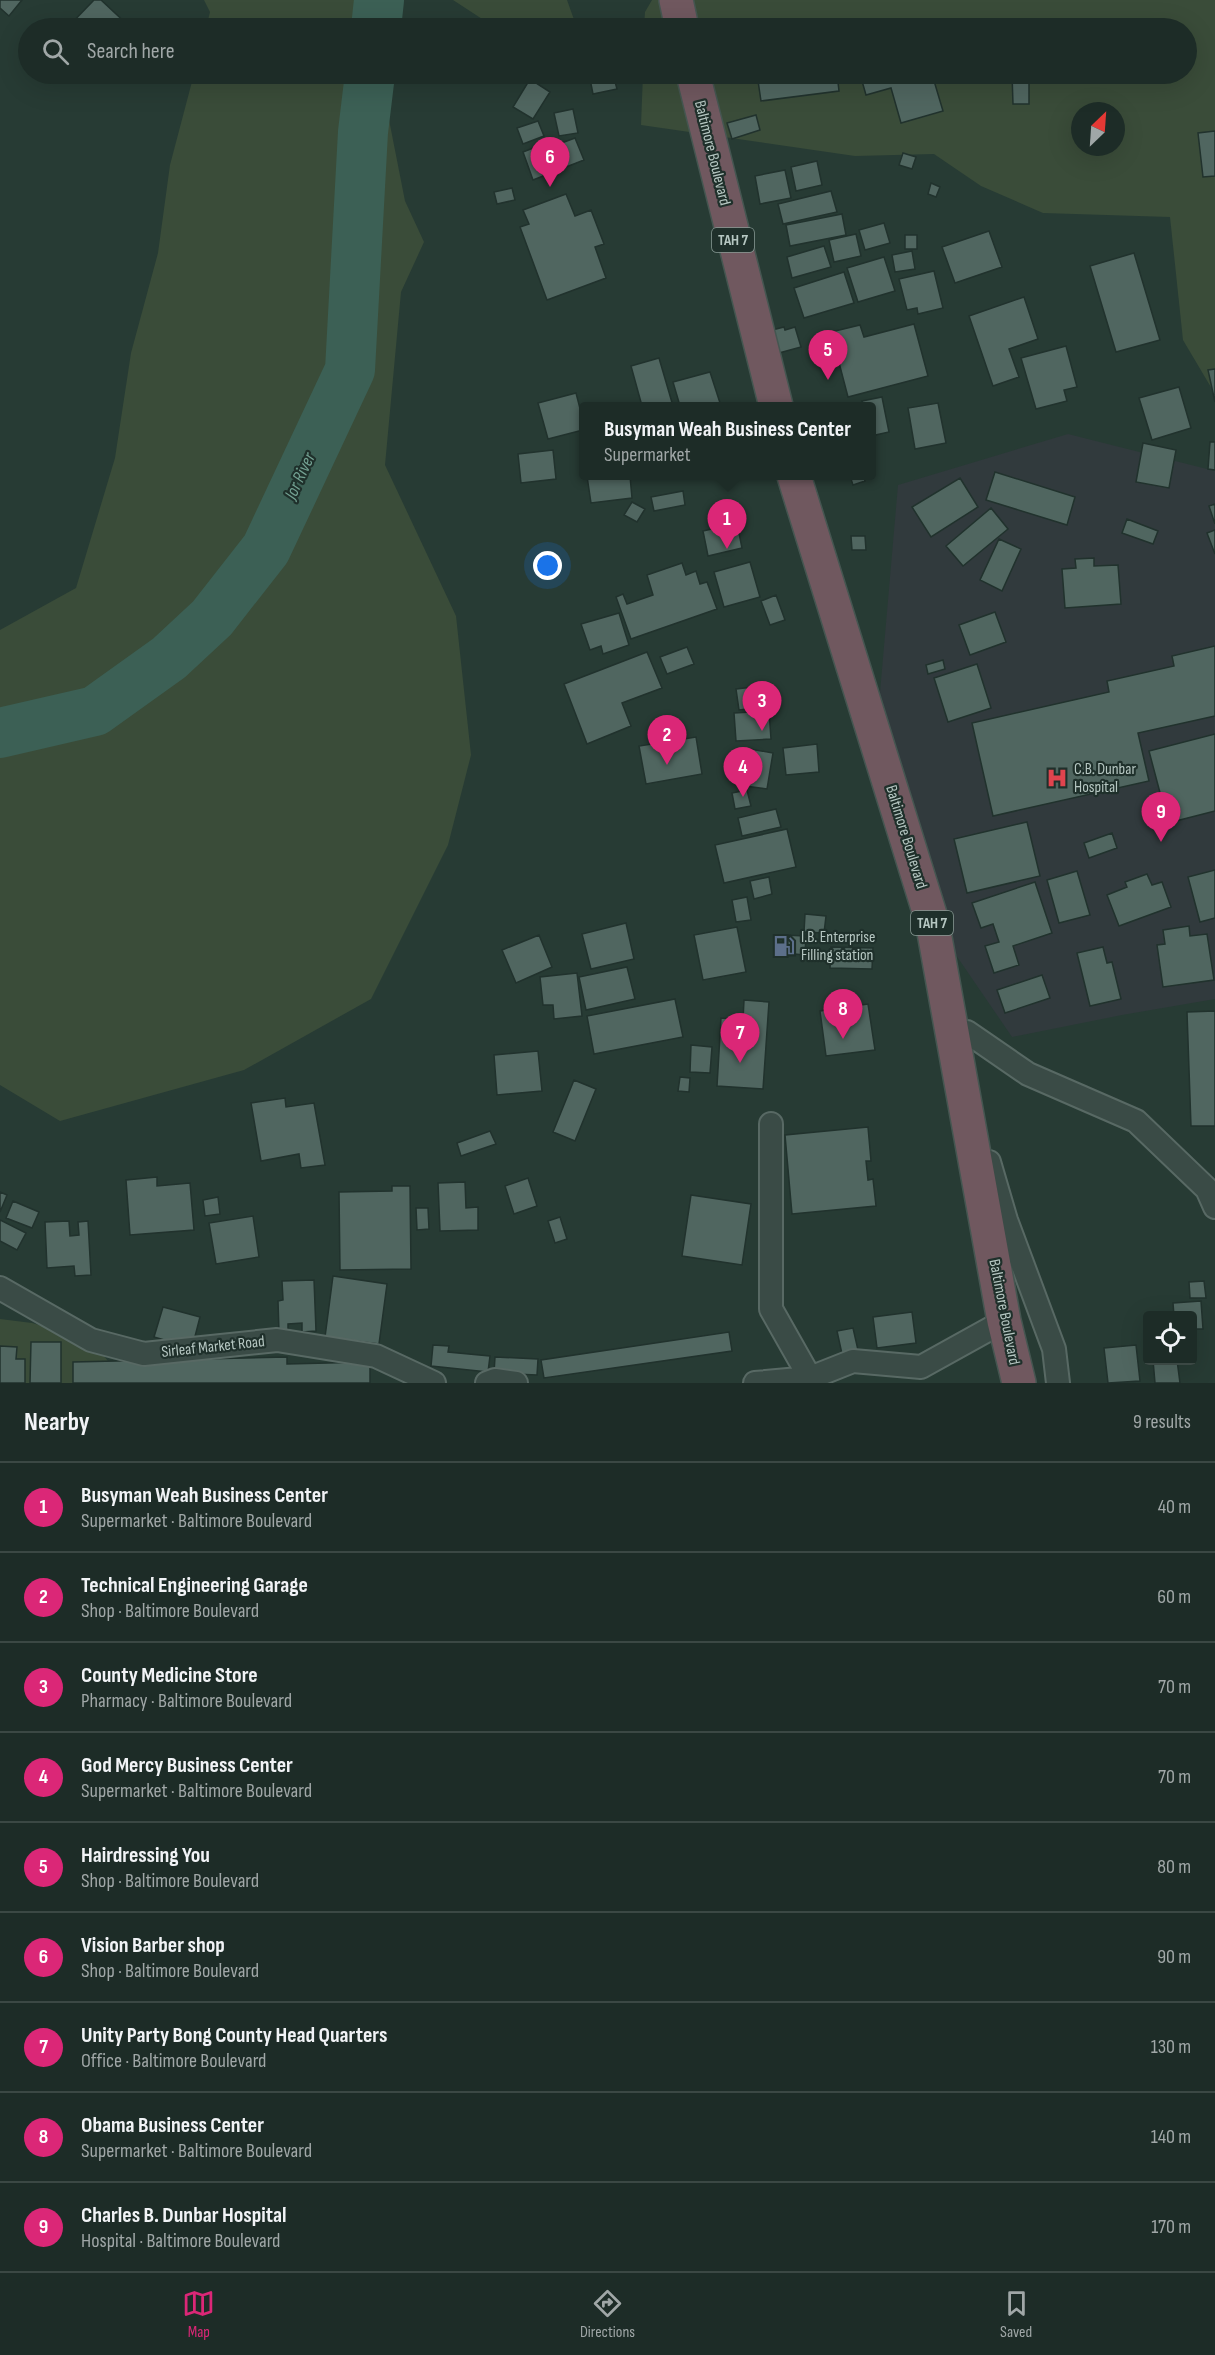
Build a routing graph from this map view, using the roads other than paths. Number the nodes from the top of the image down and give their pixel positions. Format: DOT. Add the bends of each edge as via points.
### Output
graph roads {
  1 [pos="676,0"];
  2 [pos="680,18"];
  3 [pos="696,84"];
  4 [pos="775,402"];
  5 [pos="795,480"];
  6 [pos="932,921"];
  7 [pos="967,1032"];
  8 [pos="771,1124"];
  9 [pos="1215,1207"];
  10 [pos="0,1288"];
  11 [pos="1004,1321"];
  12 [pos="810,1378"];
  13 [pos="434,1383"];
  14 [pos="487,1383"];
  15 [pos="516,1383"];
  16 [pos="755,1383"];
  17 [pos="1019,1383"];
  18 [pos="1058,1383"];
  1 -- 2 [label="highway"];
  3 -- 4 [label="highway, Baltimore Boulevard / TAH 7"];
  5 -- 6 [label="highway, Baltimore Boulevard / TAH 7"];
  6 -- 7 [label="street"];
  6 -- 11 [label="highway, Baltimore Boulevard / TAH 7"];
  7 -- 9 [label="street" via="1028,1074 1136,1121 1207,1189"];
  7 -- 18 [label="street" via="975,1114 1006,1220 1053,1349"];
  8 -- 12 [label="street" via="771,1309"];
  10 -- 13 [label="street, Sirleaf Market Road" via="91,1340 144,1354 277,1340 376,1356"];
  11 -- 12 [label="street" via="921,1367 853,1361"];
  11 -- 17 [label="highway, Baltimore Boulevard / TAH 7"];
  12 -- 16 [label="street"];
  14 -- 15 [label="street"];
}
